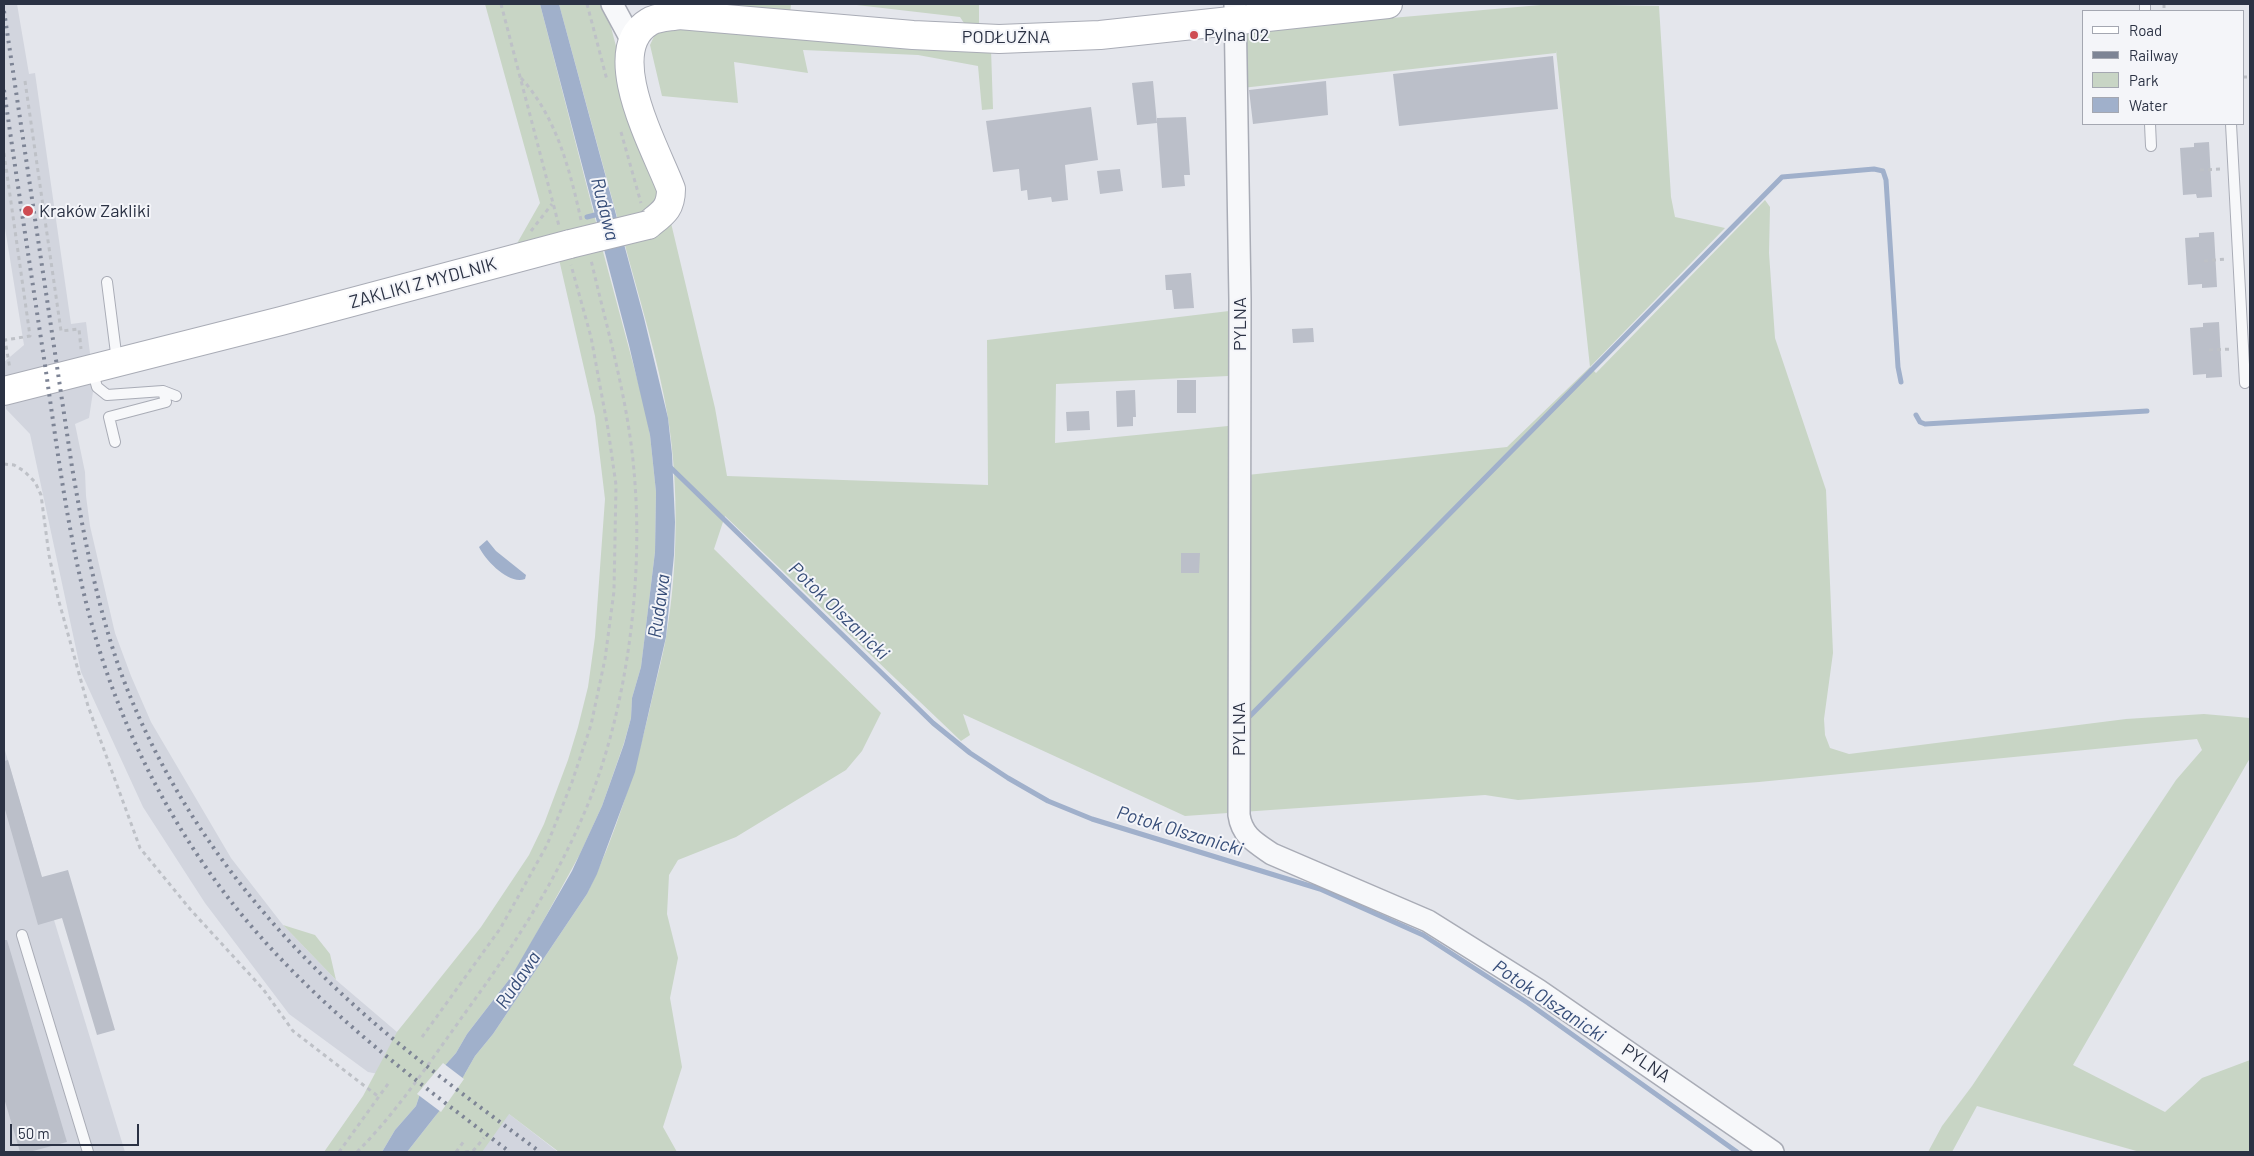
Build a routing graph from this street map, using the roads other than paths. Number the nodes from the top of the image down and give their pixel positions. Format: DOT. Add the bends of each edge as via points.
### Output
graph roads {
  1 [pos="612,4"];
  2 [pos="1388,4"];
  3 [pos="1235,12"];
  4 [pos="632,41"];
  5 [pos="2150,125"];
  6 [pos="2231,125"];
  7 [pos="2151,146"];
  8 [pos="107,282"];
  9 [pos="97,361"];
  10 [pos="2245,383"];
  11 [pos="7,384"];
  12 [pos="163,391"];
  13 [pos="176,396"];
  14 [pos="115,442"];
  15 [pos="22,935"];
  16 [pos="88,1152"];
  17 [pos="1773,1152"];
  1 -- 4 [label="street"];
  2 -- 3 [label="street, PODŁUŻNA"];
  3 -- 4 [label="street, PODŁUŻNA" via="1100,35 999,39 679,15 650,21"];
  3 -- 17 [label="street, PYLNA" via="1240,316 1241,827 1255,843 1272,854 1428,921 1538,990"];
  4 -- 9 [label="street, ZAKLIKI Z MYDLNIK, bridge" via="630,69 637,109 671,189 671,203 648,225 281,321"];
  5 -- 7 [label="lane"];
  6 -- 10 [label="lane"];
  8 -- 9 [label="lane"];
  9 -- 11 [label="street, ZAKLIKI Z MYDLNIK"];
  9 -- 12 [label="lane" via="97,387 107,395"];
  12 -- 13 [label="lane"];
  12 -- 14 [label="lane" via="166,402 109,417"];
  15 -- 16 [label="lane"];
}
